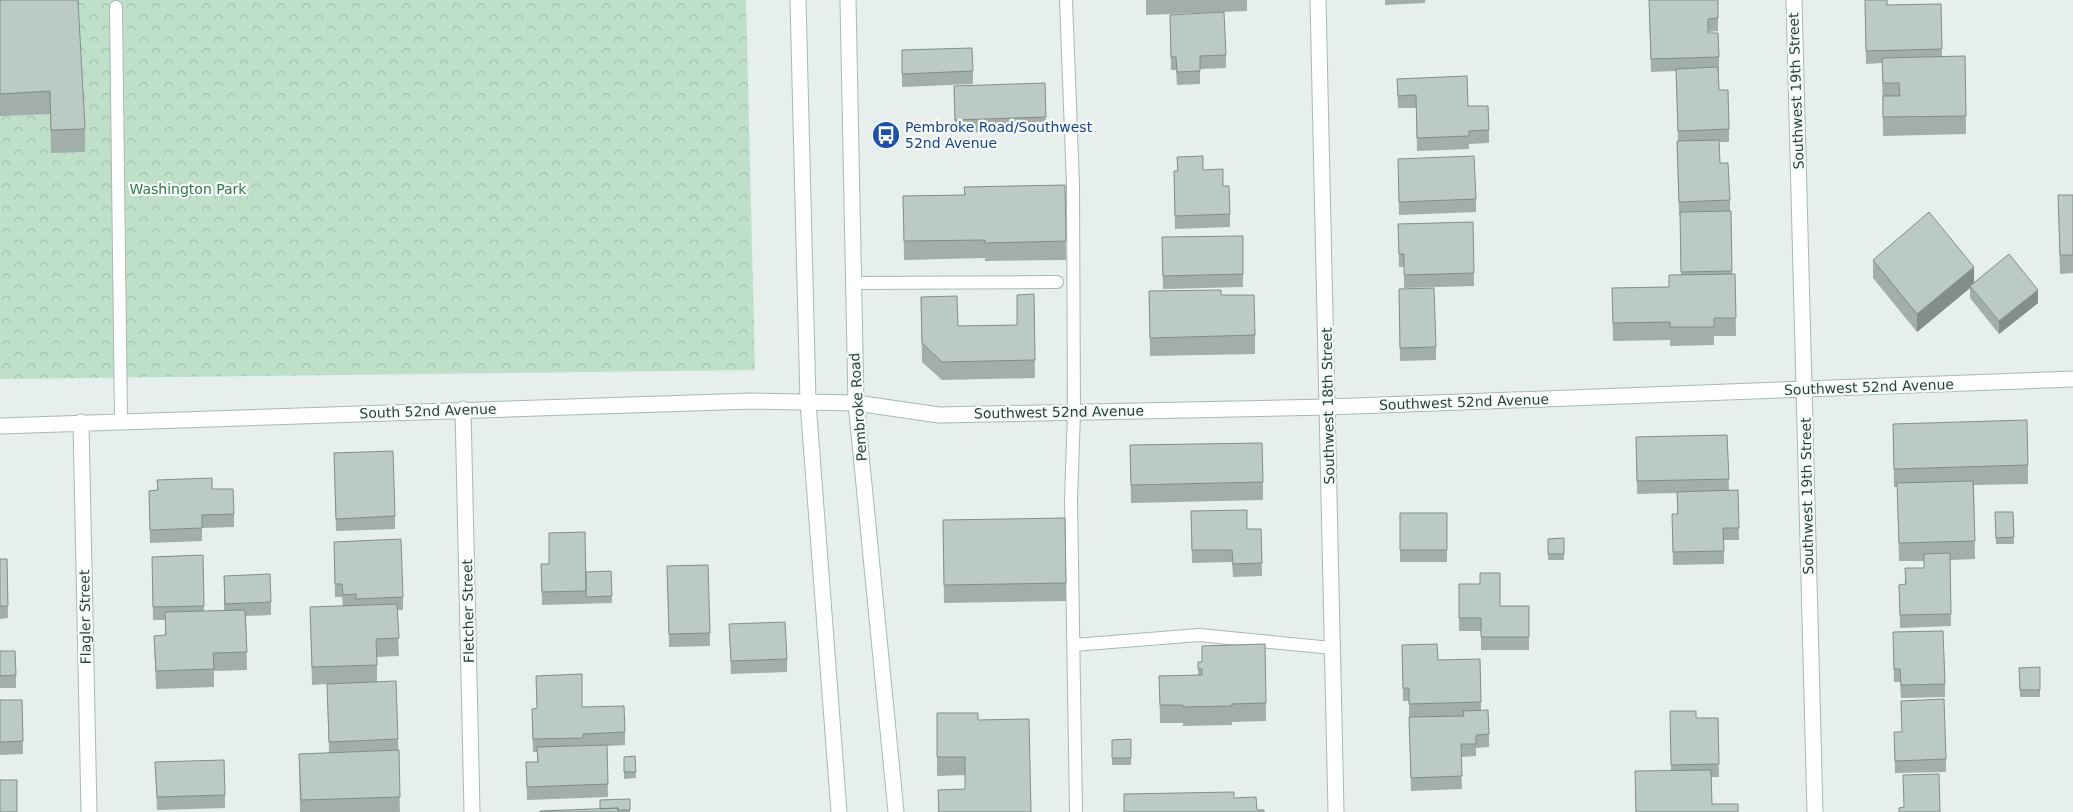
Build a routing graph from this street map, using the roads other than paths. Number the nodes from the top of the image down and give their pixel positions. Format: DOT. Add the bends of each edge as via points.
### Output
graph roads {
  1 [pos="798,0"];
  2 [pos="848,0"];
  3 [pos="1066,0"];
  4 [pos="1318,0"];
  5 [pos="1794,0"];
  6 [pos="116,7"];
  7 [pos="1056,282"];
  8 [pos="854,283"];
  9 [pos="2073,379"];
  10 [pos="1804,389"];
  11 [pos="808,402"];
  12 [pos="856,403"];
  13 [pos="1328,406"];
  14 [pos="463,409"];
  15 [pos="1074,413"];
  16 [pos="121,420"];
  17 [pos="81,422"];
  18 [pos="0,426"];
  19 [pos="1074,645"];
  20 [pos="1332,648"];
  21 [pos="89,812"];
  22 [pos="472,812"];
  23 [pos="839,812"];
  24 [pos="896,812"];
  25 [pos="1076,812"];
  26 [pos="1336,812"];
  27 [pos="1815,812"];
  1 -- 11 [label="street"];
  2 -- 8 [label="street, Pembroke Road"];
  3 -- 15 [label="lane" via="1073,185"];
  4 -- 13 [label="street, Southwest 18th Street"];
  5 -- 10 [label="street, Southwest 19th Street"];
  6 -- 16 [label="lane"];
  7 -- 8 [label="lane"];
  8 -- 12 [label="street, Pembroke Road"];
  9 -- 10 [label="street, Southwest 52nd Avenue"];
  10 -- 13 [label="street, Southwest 52nd Avenue"];
  10 -- 27 [label="street, Southwest 19th Street"];
  11 -- 12 [label="street, South 52nd Avenue"];
  11 -- 14 [label="street, South 52nd Avenue"];
  11 -- 23 [label="street"];
  12 -- 15 [label="street, Southwest 52nd Avenue" via="938,415"];
  12 -- 24 [label="street, Pembroke Road"];
  13 -- 15 [label="street, Southwest 52nd Avenue"];
  13 -- 20 [label="street, Southwest 18th Street"];
  14 -- 16 [label="street, South 52nd Avenue"];
  14 -- 22 [label="street, Fletcher Street"];
  15 -- 19 [label="lane" via="1071,500"];
  16 -- 17 [label="street, South 52nd Avenue"];
  17 -- 18 [label="street, South 52nd Avenue"];
  17 -- 21 [label="street, Flagler Street"];
  19 -- 20 [label="lane" via="1199,635"];
  19 -- 25 [label="lane"];
  20 -- 26 [label="street, Southwest 18th Street"];
}
